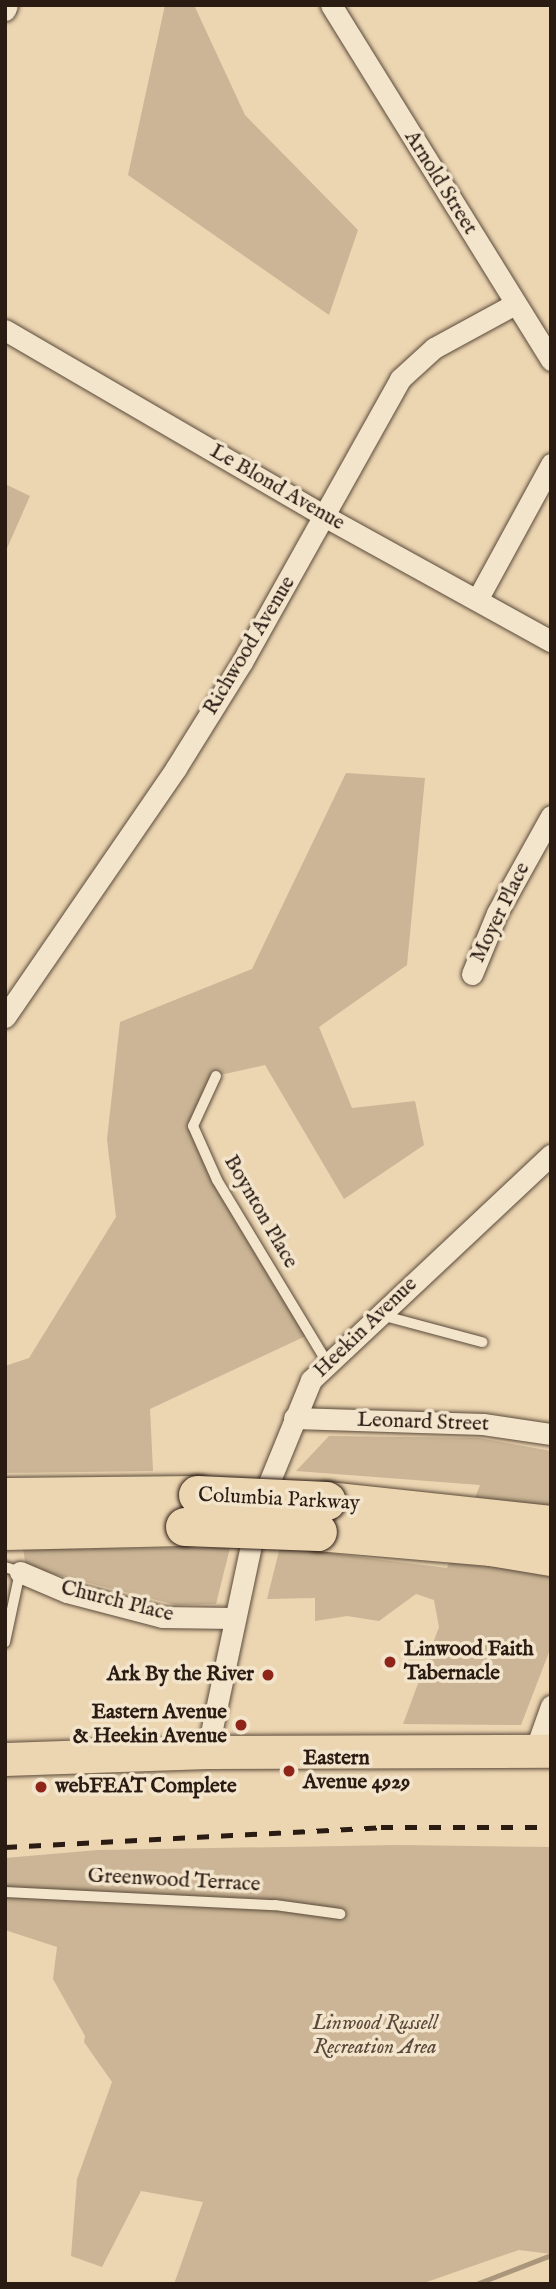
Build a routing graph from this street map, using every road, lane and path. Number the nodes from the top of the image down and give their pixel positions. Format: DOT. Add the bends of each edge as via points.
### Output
graph roads {
  1 [pos="331,5"];
  2 [pos="515,304"];
  3 [pos="5,330"];
  4 [pos="551,360"];
  5 [pos="551,464"];
  6 [pos="326,517"];
  7 [pos="477,600"];
  8 [pos="551,641"];
  9 [pos="551,816"];
  10 [pos="472,974"];
  11 [pos="5,1017"];
  12 [pos="216,1076"];
  13 [pos="551,1155"];
  14 [pos="378,1314"];
  15 [pos="482,1342"];
  16 [pos="326,1361"];
  17 [pos="294,1418"];
  18 [pos="551,1434"];
  19 [pos="5,1497"];
  20 [pos="191,1511"];
  21 [pos="323,1516"];
  22 [pos="551,1525"];
  23 [pos="5,1531"];
  24 [pos="551,1557"];
  25 [pos="13,1570"];
  26 [pos="233,1618"];
  27 [pos="5,1642"];
  28 [pos="551,1706"];
  29 [pos="543,1751"];
  30 [pos="207,1752"];
  31 [pos="5,1759"];
  32 [pos="5,1892"];
  33 [pos="340,1914"];
  1 -- 2 [label="street, Arnold Street"];
  2 -- 4 [label="street, Arnold Street"];
  2 -- 6 [label="street, Richwood Avenue" via="434,348 400,379"];
  3 -- 6 [label="street, Le Blond Avenue"];
  5 -- 7 [label="street"];
  6 -- 7 [label="street, Le Blond Avenue"];
  6 -- 11 [label="street, Richwood Avenue" via="176,768"];
  7 -- 8 [label="street, Le Blond Avenue"];
  9 -- 10 [label="street, Moyer Place" via="497,913"];
  12 -- 16 [label="lane, Boynton Place" via="193,1126 217,1180"];
  13 -- 14 [label="street, Heekin Avenue"];
  14 -- 15 [label="lane"];
  14 -- 16 [label="street, Heekin Avenue"];
  16 -- 17 [label="street, Heekin Avenue" via="311,1380"];
  17 -- 18 [label="street, Leonard Street" via="482,1424"];
  17 -- 26 [label="street, Heekin Avenue" via="259,1507"];
  19 -- 20 [label="highway, Columbia Parkway"];
  20 -- 21 [label="highway, Columbia Parkway, bridge"];
  20 -- 23 [label="highway, Columbia Parkway"];
  21 -- 22 [label="highway, Columbia Parkway"];
  21 -- 24 [label="highway, Columbia Parkway"];
  25 -- 26 [label="street, Church Place" via="68,1592 162,1617"];
  25 -- 27 [label="lane"];
  26 -- 30 [label="street, Heekin Avenue"];
  28 -- 29 [label="street"];
  29 -- 30 [label="main road"];
  30 -- 31 [label="main road"];
  32 -- 33 [label="lane, Greenwood Terrace" via="275,1905"];
}
